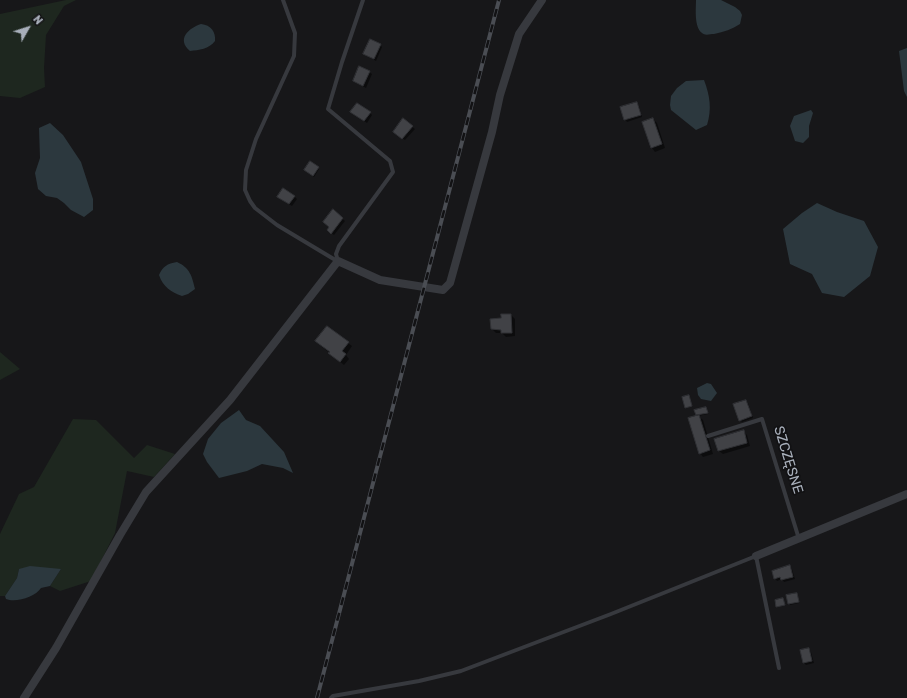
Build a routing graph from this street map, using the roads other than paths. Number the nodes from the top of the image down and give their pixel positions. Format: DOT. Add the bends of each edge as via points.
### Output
graph roads {
  1 [pos="283,0"];
  2 [pos="363,0"];
  3 [pos="542,0"];
  4 [pos="338,261"];
  5 [pos="708,436"];
  6 [pos="907,494"];
  7 [pos="799,539"];
  8 [pos="756,556"];
  9 [pos="778,668"];
  10 [pos="24,698"];
  11 [pos="330,698"];
  1 -- 4 [label="lane" via="295,33 294,56 256,140 246,170 245,190 255,208 277,225"];
  2 -- 4 [label="lane" via="328,109 390,161 392,172 339,246 336,254"];
  3 -- 4 [label="street" via="519,34 500,95 450,283 443,290 380,280"];
  4 -- 10 [label="street" via="230,400 146,492 56,648"];
  5 -- 7 [label="lane, SZCZĘSNE" via="762,419"];
  6 -- 7 [label="street"];
  7 -- 8 [label="street"];
  8 -- 9 [label="lane"];
  8 -- 11 [label="lane" via="461,671"];
}
